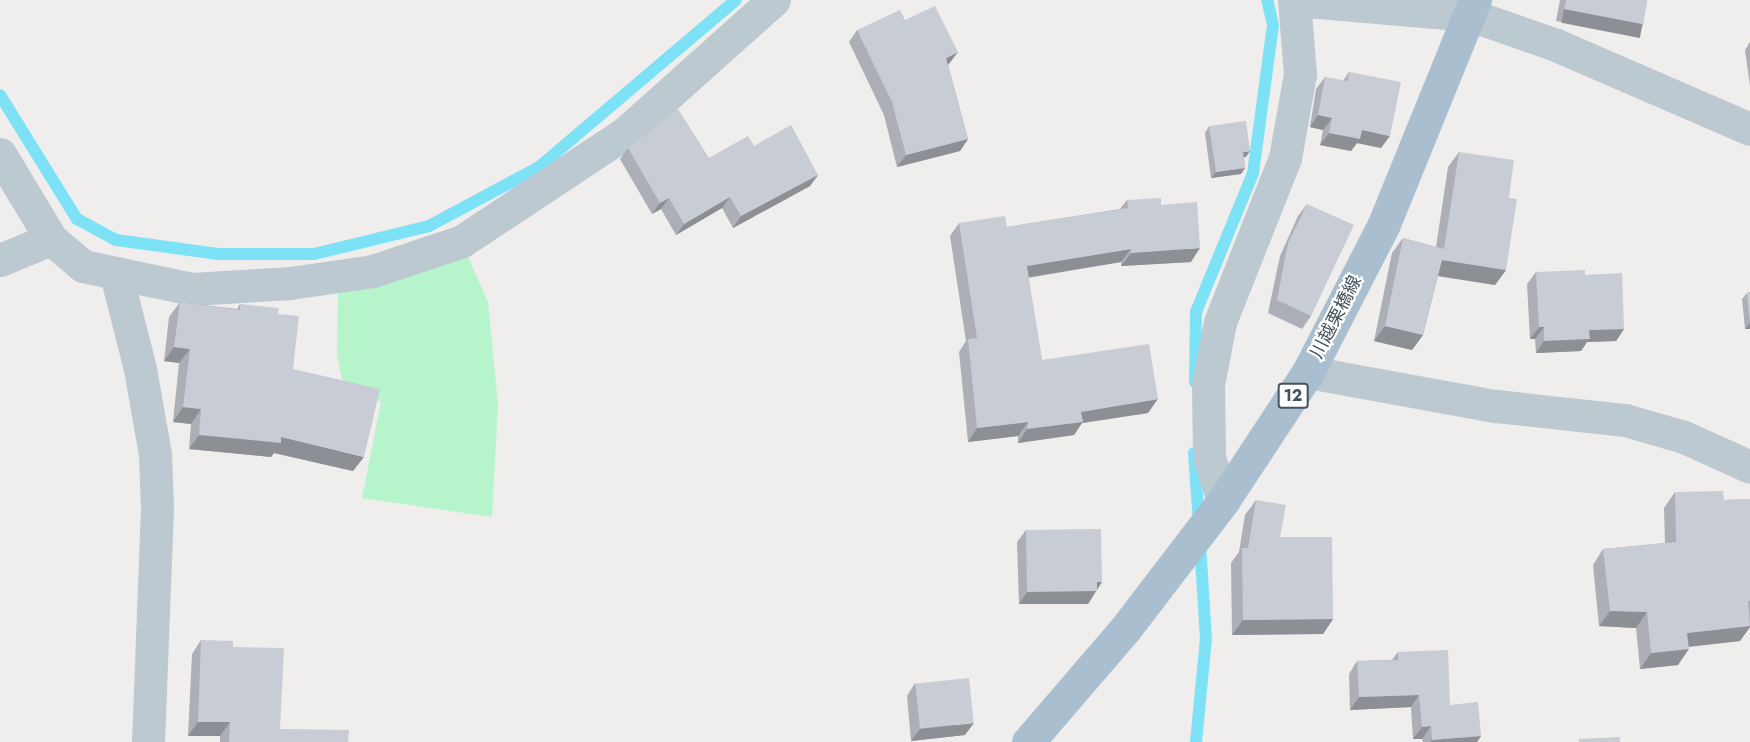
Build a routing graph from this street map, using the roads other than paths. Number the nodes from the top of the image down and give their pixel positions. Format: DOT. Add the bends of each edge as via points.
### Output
graph roads {
  1 [pos="774,0"];
  2 [pos="1294,0"];
  3 [pos="1473,7"];
  4 [pos="1750,129"];
  5 [pos="0,154"];
  6 [pos="51,239"];
  7 [pos="0,260"];
  8 [pos="116,274"];
  9 [pos="1308,372"];
  10 [pos="1750,467"];
  11 [pos="1223,501"];
  12 [pos="148,742"];
  13 [pos="1028,742"];
  1 -- 8 [label="street" via="625,133 462,241 373,271 290,283 192,289"];
  2 -- 3 [label="street"];
  2 -- 11 [label="street" via="1300,74 1285,158 1221,322 1208,385 1209,458"];
  3 -- 4 [label="street"];
  3 -- 9 [label="main road, 川越栗橋線 / 12" via="1384,224"];
  5 -- 6 [label="street"];
  6 -- 7 [label="street"];
  6 -- 8 [label="street" via="83,266"];
  8 -- 12 [label="street" via="140,369 155,454 157,508"];
  9 -- 10 [label="street" via="1496,405 1625,420 1684,436"];
  9 -- 11 [label="main road, 川越栗橋線 / 12"];
  11 -- 13 [label="main road, 川越栗橋線 / 12" via="1126,628"];
}
